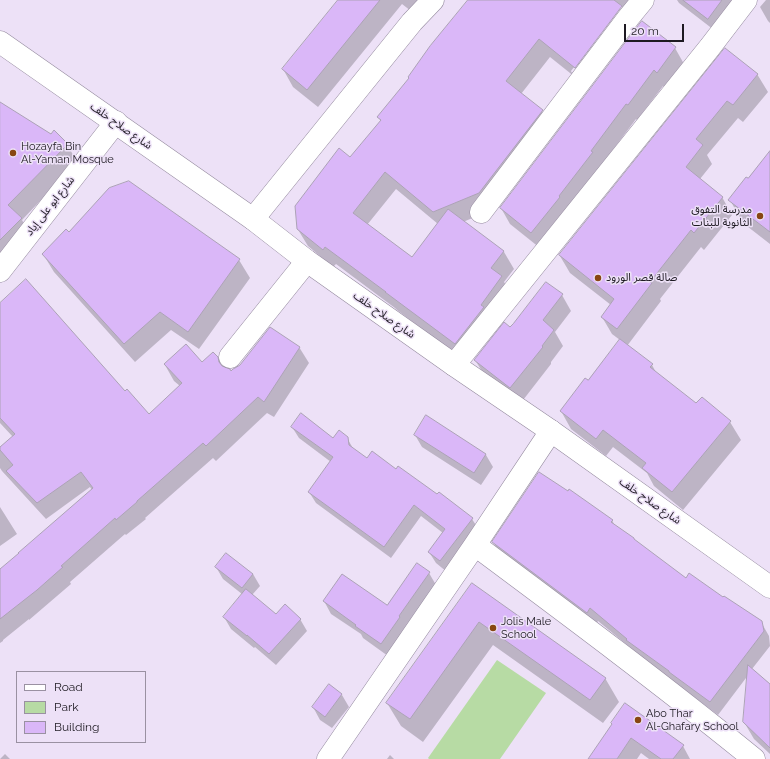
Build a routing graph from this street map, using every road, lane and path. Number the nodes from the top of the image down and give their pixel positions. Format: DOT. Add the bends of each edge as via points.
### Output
graph roads {
  1 [pos="433,0"];
  2 [pos="643,0"];
  3 [pos="746,0"];
  4 [pos="0,42"];
  5 [pos="116,122"];
  6 [pos="481,212"];
  7 [pos="253,219"];
  8 [pos="307,261"];
  9 [pos="0,271"];
  10 [pos="230,357"];
  11 [pos="454,365"];
  12 [pos="551,431"];
  13 [pos="475,545"];
  14 [pos="770,587"];
  15 [pos="328,759"];
  16 [pos="754,759"];
  1 -- 7 [label="street" via="412,22"];
  2 -- 6 [label="street"];
  3 -- 11 [label="street"];
  4 -- 5 [label="street, شارع صلاح خلف"];
  5 -- 7 [label="street, شارع صلاح خلف"];
  5 -- 9 [label="street, شارع ابو على إياد"];
  7 -- 8 [label="street, شارع صلاح خلف"];
  8 -- 10 [label="street"];
  8 -- 11 [label="street, شارع صلاح خلف"];
  11 -- 12 [label="street, شارع صلاح خلف"];
  12 -- 13 [label="street"];
  12 -- 14 [label="street, شارع صلاح خلف"];
  13 -- 15 [label="street"];
  13 -- 16 [label="street"];
}
